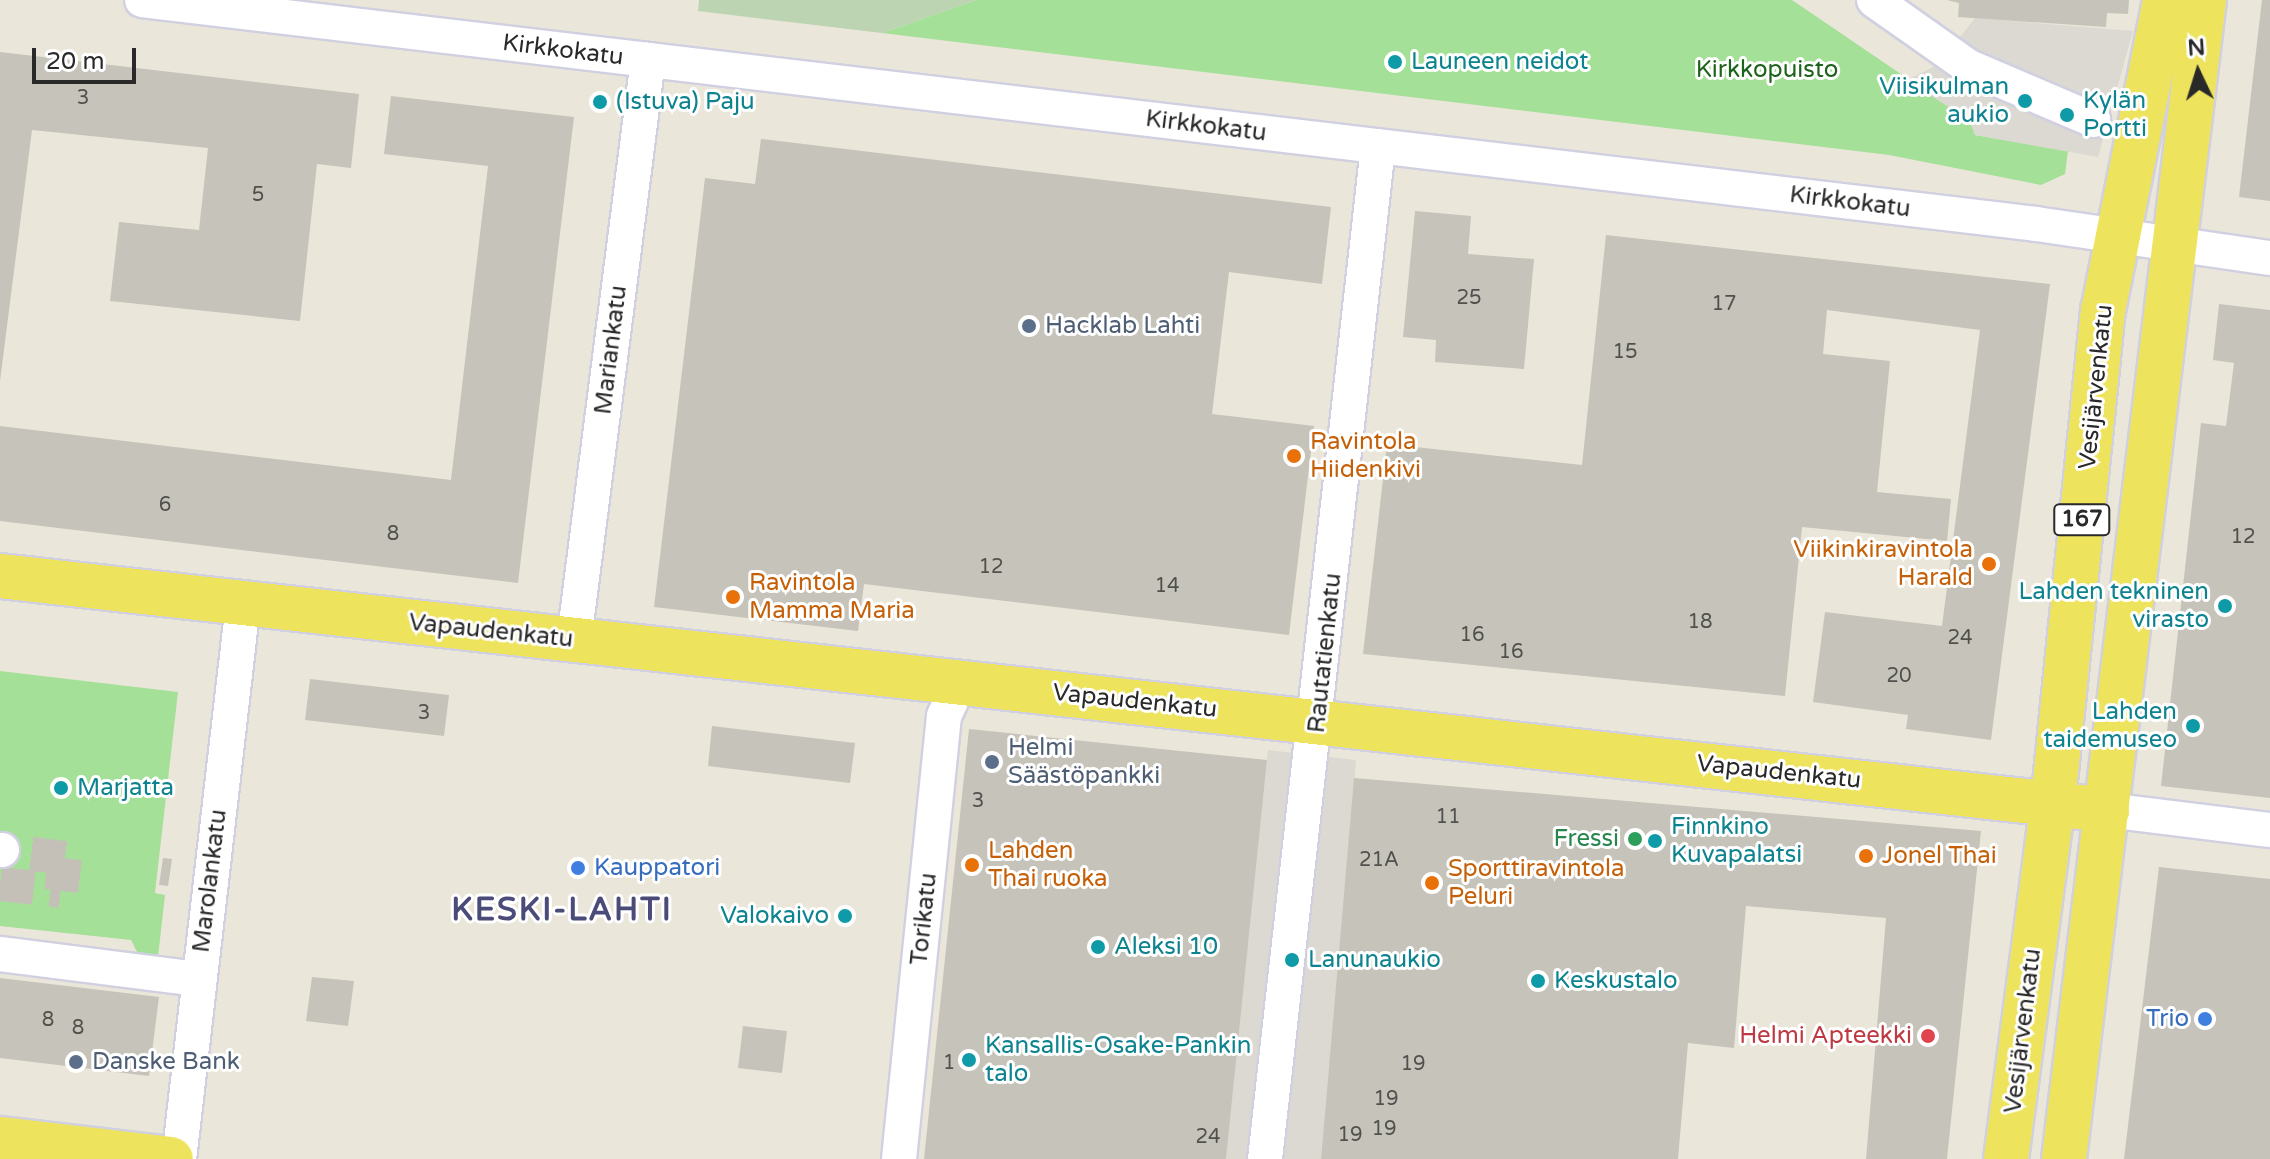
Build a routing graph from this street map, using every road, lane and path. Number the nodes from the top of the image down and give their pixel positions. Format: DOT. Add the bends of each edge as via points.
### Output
graph roads {
  1 [pos="142,0"];
  2 [pos="1874,0"];
  3 [pos="2165,0"];
  4 [pos="2204,0"];
  5 [pos="285,8"];
  6 [pos="370,13"];
  7 [pos="648,60"];
  8 [pos="2093,120"];
  9 [pos="1378,146"];
  10 [pos="2116,237"];
  11 [pos="2173,246"];
  12 [pos="2270,258"];
  13 [pos="0,576"];
  14 [pos="243,604"];
  15 [pos="574,640"];
  16 [pos="960,682"];
  17 [pos="1318,722"];
  18 [pos="2053,802"];
  19 [pos="2107,810"];
  20 [pos="2270,830"];
  21 [pos="0,954"];
  22 [pos="199,979"];
  23 [pos="0,1139"];
  24 [pos="171,1159"];
  25 [pos="179,1159"];
  26 [pos="899,1159"];
  27 [pos="1265,1159"];
  28 [pos="2006,1159"];
  29 [pos="2064,1159"];
  1 -- 5 [label="street, Kirkkokatu"];
  2 -- 8 [label="street" via="1969,67 2069,116"];
  3 -- 10 [label="main road, Vesijärvenkatu / 167"];
  4 -- 11 [label="main road, 167" via="2190,165"];
  5 -- 6 [label="street, Kirkkokatu"];
  6 -- 7 [label="street, Kirkkokatu"];
  7 -- 9 [label="street, Kirkkokatu"];
  7 -- 15 [label="street, Mariankatu"];
  9 -- 10 [label="street, Kirkkokatu"];
  9 -- 17 [label="street, Rautatienkatu"];
  10 -- 11 [label="street, Kirkkokatu"];
  10 -- 18 [label="main road, Vesijärvenkatu / 167"];
  11 -- 12 [label="street, Kirkkokatu"];
  11 -- 19 [label="main road, 167"];
  13 -- 14 [label="main road, Vapaudenkatu"];
  14 -- 15 [label="main road, Vapaudenkatu"];
  14 -- 22 [label="street, Marolankatu"];
  15 -- 16 [label="main road, Vapaudenkatu"];
  16 -- 17 [label="main road, Vapaudenkatu"];
  16 -- 26 [label="street, Torikatu" via="944,716"];
  17 -- 18 [label="main road, Vapaudenkatu"];
  17 -- 27 [label="street, Rautatienkatu"];
  18 -- 19 [label="main road, Vapaudenkatu"];
  18 -- 28 [label="main road, Vesijärvenkatu / 167"];
  19 -- 20 [label="street, Vapaudenkatu"];
  19 -- 29 [label="main road, 167"];
  21 -- 22 [label="street"];
  22 -- 25 [label="street, Marolankatu"];
  23 -- 24 [label="main road"];
}
